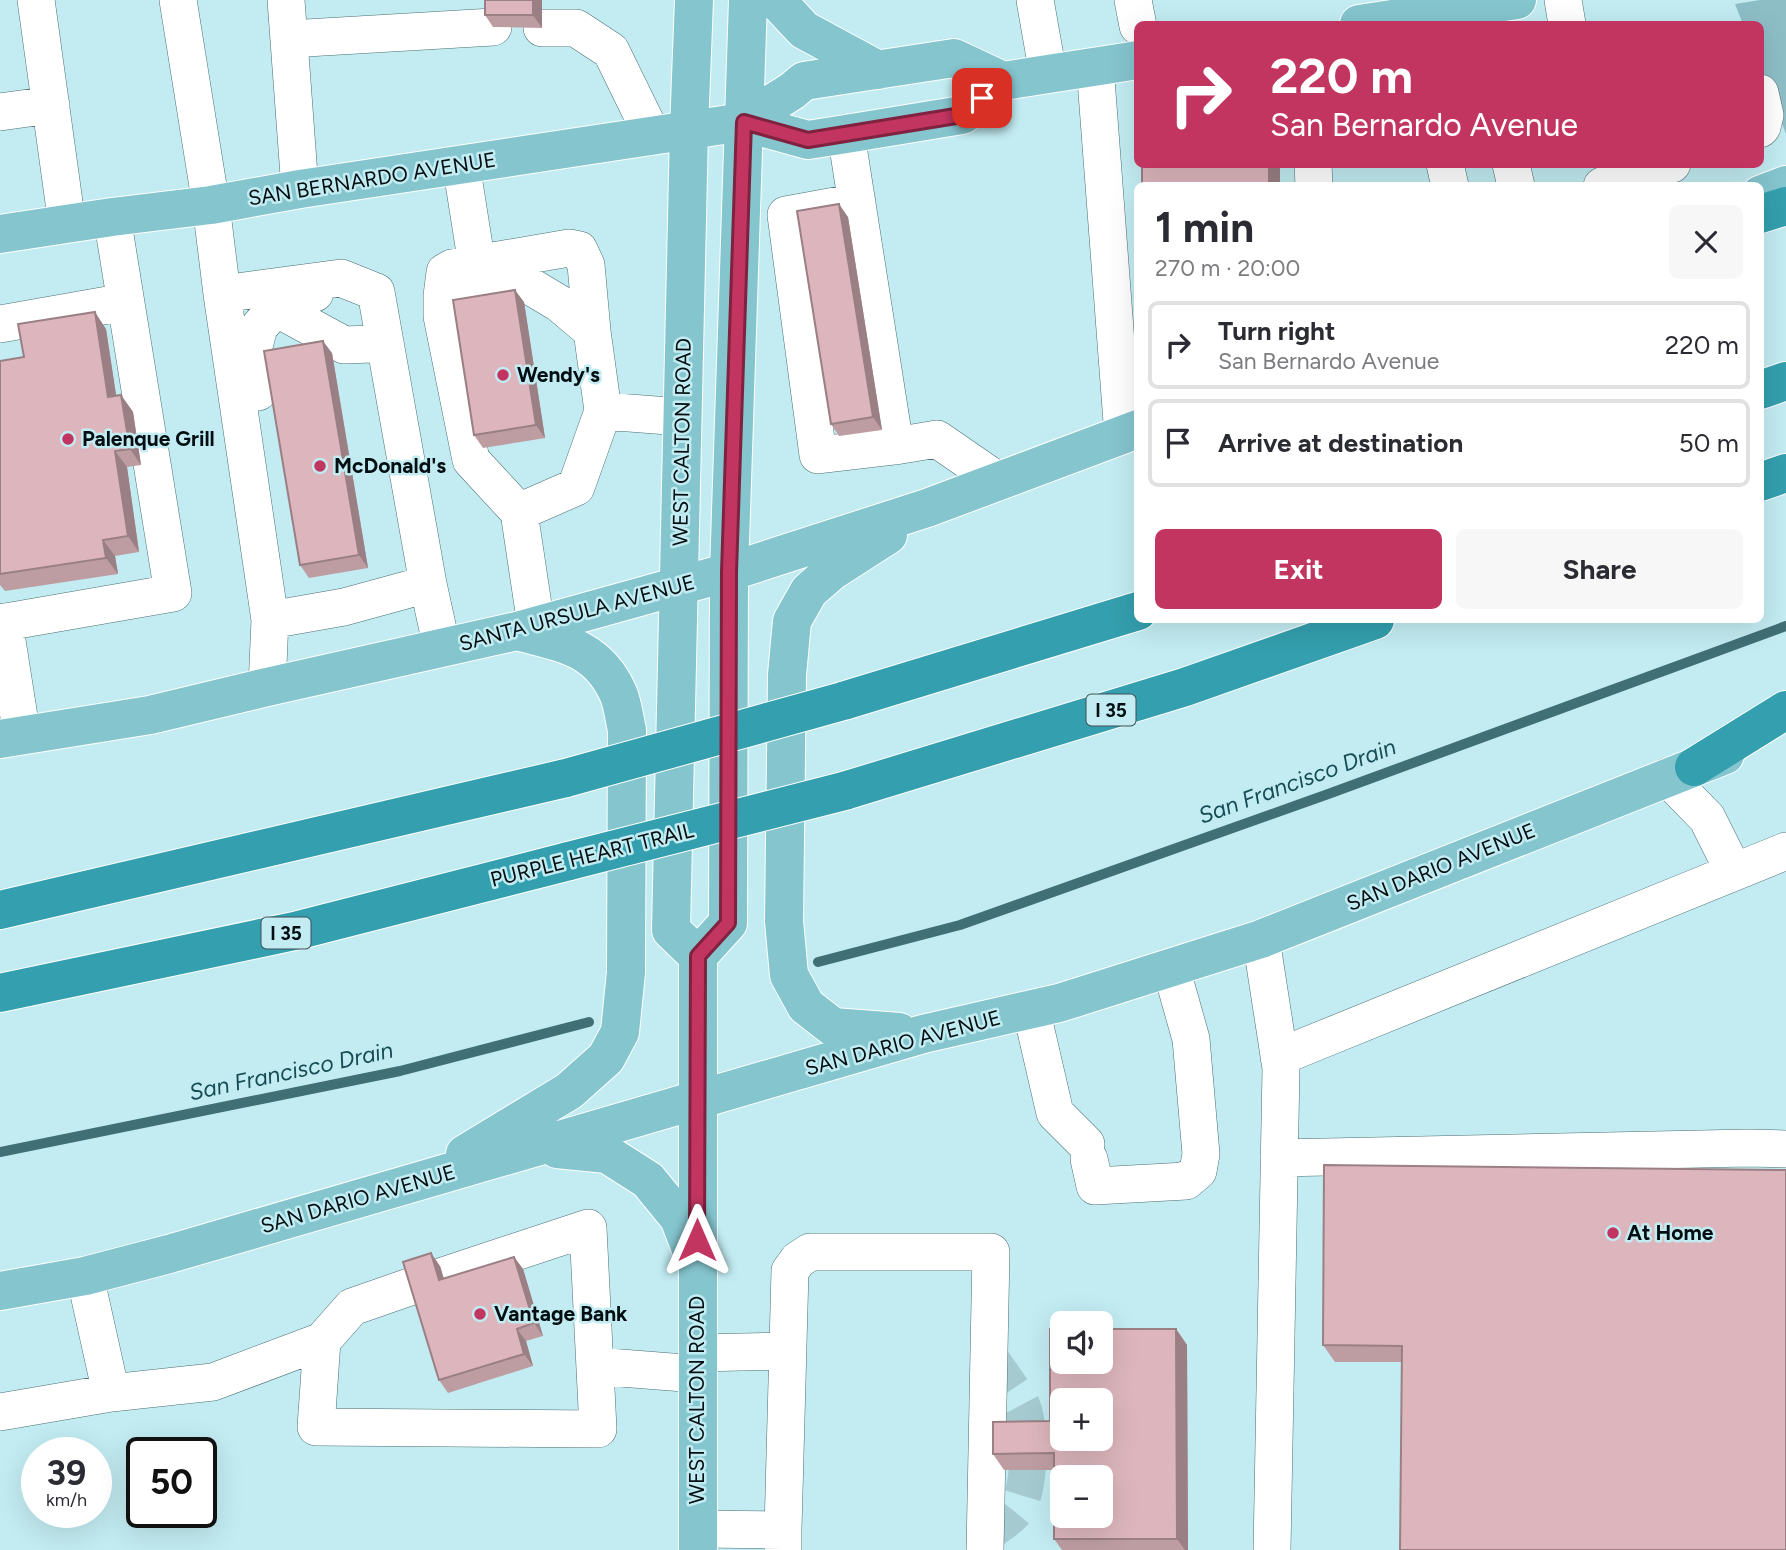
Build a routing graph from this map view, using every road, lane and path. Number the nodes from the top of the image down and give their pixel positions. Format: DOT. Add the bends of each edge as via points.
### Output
graph roads {
  1 [pos="36,0"];
  2 [pos="178,0"];
  3 [pos="286,0"];
  4 [pos="694,0"];
  5 [pos="748,0"];
  6 [pos="776,0"];
  7 [pos="1035,0"];
  8 [pos="1133,0"];
  9 [pos="1517,0"];
  10 [pos="1563,0"];
  11 [pos="1455,12"];
  12 [pos="1369,15"];
  13 [pos="1137,21"];
  14 [pos="1566,21"];
  15 [pos="493,27"];
  16 [pos="542,28"];
  17 [pos="289,39"];
  18 [pos="1134,61"];
  19 [pos="920,63"];
  20 [pos="1095,66"];
  21 [pos="878,70"];
  22 [pos="1048,74"];
  23 [pos="1003,81"];
  24 [pos="51,104"];
  25 [pos="0,112"];
  26 [pos="744,122"];
  27 [pos="689,130"];
  28 [pos="846,134"];
  29 [pos="652,135"];
  30 [pos="461,164"];
  31 [pos="1657,168"];
  32 [pos="1612,182"];
  33 [pos="1786,185"];
  34 [pos="300,189"];
  35 [pos="1764,193"];
  36 [pos="857,202"];
  37 [pos="211,205"];
  38 [pos="1786,206"];
  39 [pos="1764,213"];
  40 [pos="112,217"];
  41 [pos="67,224"];
  42 [pos="0,234"];
  43 [pos="477,265"];
  44 [pos="222,294"];
  45 [pos="442,296"];
  46 [pos="125,302"];
  47 [pos="0,324"];
  48 [pos="592,331"];
  49 [pos="1786,381"];
  50 [pos="393,382"];
  51 [pos="1764,389"];
  52 [pos="603,411"];
  53 [pos="682,416"];
  54 [pos="1130,432"];
  55 [pos="895,446"];
  56 [pos="1786,473"];
  57 [pos="998,481"];
  58 [pos="1764,481"];
  59 [pos="927,508"];
  60 [pos="519,512"];
  61 [pos="729,572"];
  62 [pos="428,584"];
  63 [pos="678,587"];
  64 [pos="269,612"];
  65 [pos="1134,612"];
  66 [pos="2,623"];
  67 [pos="1366,623"];
  68 [pos="526,628"];
  69 [pos="442,648"];
  70 [pos="267,687"];
  71 [pos="1786,710"];
  72 [pos="1786,733"];
  73 [pos="11,737"];
  74 [pos="1680,772"];
  75 [pos="1786,851"];
  76 [pos="1734,872"];
  77 [pos="0,910"];
  78 [pos="1261,939"];
  79 [pos="698,956"];
  80 [pos="1171,968"];
  81 [pos="0,993"];
  82 [pos="1031,1009"];
  83 [pos="923,1034"];
  84 [pos="1279,1057"];
  85 [pos="696,1100"];
  86 [pos="537,1147"];
  87 [pos="1786,1149"];
  88 [pos="1279,1158"];
  89 [pos="421,1180"];
  90 [pos="697,1264"];
  91 [pos="85,1276"];
  92 [pos="0,1291"];
  93 [pos="322,1341"];
  94 [pos="788,1352"];
  95 [pos="697,1363"];
  96 [pos="595,1366"];
  97 [pos="111,1393"];
  98 [pos="0,1412"];
  99 [pos="698,1539"];
  100 [pos="783,1540"];
  101 [pos="985,1550"];
  102 [pos="1272,1550"];
  1 -- 24 [label="lane"];
  2 -- 37 [label="lane"];
  3 -- 17 [label="lane"];
  4 -- 27 [label="main road, WEST CALTON ROAD"];
  5 -- 26 [label="main road"];
  6 -- 21 [label="main road" via="804,30"];
  7 -- 22 [label="lane"];
  8 -- 13 [label="lane"];
  9 -- 11 [label="main road"];
  10 -- 14 [label="lane"];
  11 -- 12 [label="main road"];
  15 -- 17 [label="lane"];
  16 -- 29 [label="lane" via="576,27 611,51"];
  17 -- 34 [label="lane"];
  18 -- 20 [label="main road"];
  19 -- 21 [label="main road, SAN BERNARDO AVENUE"];
  19 -- 23 [label="main road, SAN BERNARDO AVENUE" via="954,58"];
  19 -- 28 [label="main road" via="858,96 847,111"];
  20 -- 22 [label="main road"];
  20 -- 54 [label="lane"];
  21 -- 26 [label="main road, SAN BERNARDO AVENUE" via="804,81"];
  22 -- 23 [label="main road"];
  23 -- 28 [label="main road, SAN BERNARDO AVENUE" via="962,115"];
  24 -- 25 [label="lane"];
  24 -- 41 [label="lane"];
  26 -- 27 [label="main road, SAN BERNARDO AVENUE"];
  26 -- 28 [label="main road, SAN BERNARDO AVENUE" via="808,140"];
  26 -- 61 [label="main road"];
  27 -- 29 [label="main road, SAN BERNARDO AVENUE"];
  27 -- 53 [label="main road, WEST CALTON ROAD"];
  28 -- 36 [label="lane"];
  29 -- 30 [label="main road, SAN BERNARDO AVENUE"];
  30 -- 34 [label="main road, SAN BERNARDO AVENUE"];
  30 -- 43 [label="lane"];
  31 -- 32 [label="lane"];
  33 -- 35 [label="main road"];
  34 -- 37 [label="main road, SAN BERNARDO AVENUE"];
  36 -- 55 [label="lane"];
  36 -- 55 [label="lane" via="786,215 818,455"];
  37 -- 40 [label="main road, SAN BERNARDO AVENUE"];
  37 -- 44 [label="lane"];
  38 -- 39 [label="highway"];
  40 -- 41 [label="main road, SAN BERNARDO AVENUE"];
  40 -- 46 [label="lane"];
  41 -- 42 [label="main road, SAN BERNARDO AVENUE"];
  43 -- 45 [label="lane" via="446,272"];
  43 -- 48 [label="lane" via="579,250 586,265"];
  44 -- 50 [label="lane" via="341,278 376,292"];
  44 -- 64 [label="lane"];
  45 -- 48 [label="lane" via="525,283"];
  45 -- 60 [label="lane" via="471,460"];
  46 -- 47 [label="lane"];
  46 -- 66 [label="lane" via="173,593"];
  48 -- 52 [label="lane"];
  49 -- 51 [label="highway"];
  50 -- 62 [label="lane"];
  50 -- 64 [label="lane" via="355,306 319,292 287,300 259,327 253,354 286,574"];
  52 -- 53 [label="lane"];
  52 -- 60 [label="lane" via="576,487"];
  53 -- 63 [label="main road, WEST CALTON ROAD"];
  54 -- 57 [label="main road, SANTA URSULA AVENUE"];
  55 -- 57 [label="lane" via="937,439"];
  56 -- 58 [label="highway"];
  57 -- 59 [label="main road, SANTA URSULA AVENUE"];
  59 -- 61 [label="main road, SANTA URSULA AVENUE"];
  59 -- 83 [label="main road" via="832,571 809,591 792,621 787,675 784,921 789,975 806,1006 833,1027"];
  60 -- 68 [label="lane"];
  61 -- 63 [label="main road, SANTA URSULA AVENUE"];
  61 -- 79 [label="main road" via="728,923"];
  62 -- 64 [label="lane" via="344,607"];
  62 -- 69 [label="lane"];
  63 -- 68 [label="main road, SANTA URSULA AVENUE"];
  63 -- 79 [label="main road, WEST CALTON ROAD" via="671,930"];
  64 -- 70 [label="lane"];
  65 -- 77 [label="highway, bridge" via="843,701 566,778"];
  66 -- 73 [label="lane"];
  67 -- 81 [label="highway, PURPLE HEART TRAIL / I 35, bridge" via="1185,687 844,791 299,930"];
  68 -- 69 [label="main road, SANTA URSULA AVENUE"];
  68 -- 89 [label="main road" via="576,648 603,666 619,695 627,730 626,972 620,1032 606,1058 569,1091"];
  69 -- 70 [label="main road, SANTA URSULA AVENUE"];
  70 -- 73 [label="main road, SANTA URSULA AVENUE" via="150,715"];
  71 -- 74 [label="highway"];
  72 -- 74 [label="main road, SAN DARIO AVENUE"];
  74 -- 76 [label="lane"];
  74 -- 78 [label="main road, SAN DARIO AVENUE"];
  75 -- 76 [label="lane"];
  76 -- 84 [label="lane"];
  78 -- 80 [label="main road, SAN DARIO AVENUE"];
  78 -- 84 [label="lane"];
  79 -- 85 [label="main road, WEST CALTON ROAD"];
  80 -- 82 [label="main road, SAN DARIO AVENUE"];
  80 -- 82 [label="lane" via="1191,1040 1201,1154 1198,1171 1186,1181 1090,1163 1069,1178"];
  82 -- 83 [label="main road, SAN DARIO AVENUE"];
  83 -- 85 [label="main road, SAN DARIO AVENUE"];
  84 -- 88 [label="lane"];
  85 -- 86 [label="main road, SAN DARIO AVENUE"];
  85 -- 90 [label="main road, WEST CALTON ROAD"];
  86 -- 89 [label="main road, SAN DARIO AVENUE"];
  86 -- 90 [label="main road" via="607,1154 648,1180 678,1218"];
  87 -- 88 [label="lane"];
  88 -- 102 [label="lane"];
  89 -- 91 [label="main road, SAN DARIO AVENUE"];
  90 -- 95 [label="main road, WEST CALTON ROAD"];
  91 -- 92 [label="main road, SAN DARIO AVENUE"];
  91 -- 97 [label="lane"];
  93 -- 96 [label="lane" via="316,1427 598,1429"];
  93 -- 96 [label="lane" via="352,1307 588,1228"];
  93 -- 97 [label="lane" via="213,1382"];
  94 -- 95 [label="lane"];
  94 -- 100 [label="lane"];
  94 -- 101 [label="lane" via="790,1271 810,1252 991,1252"];
  95 -- 96 [label="lane"];
  95 -- 99 [label="main road, WEST CALTON ROAD"];
  97 -- 98 [label="lane"];
  99 -- 100 [label="lane"];
}
